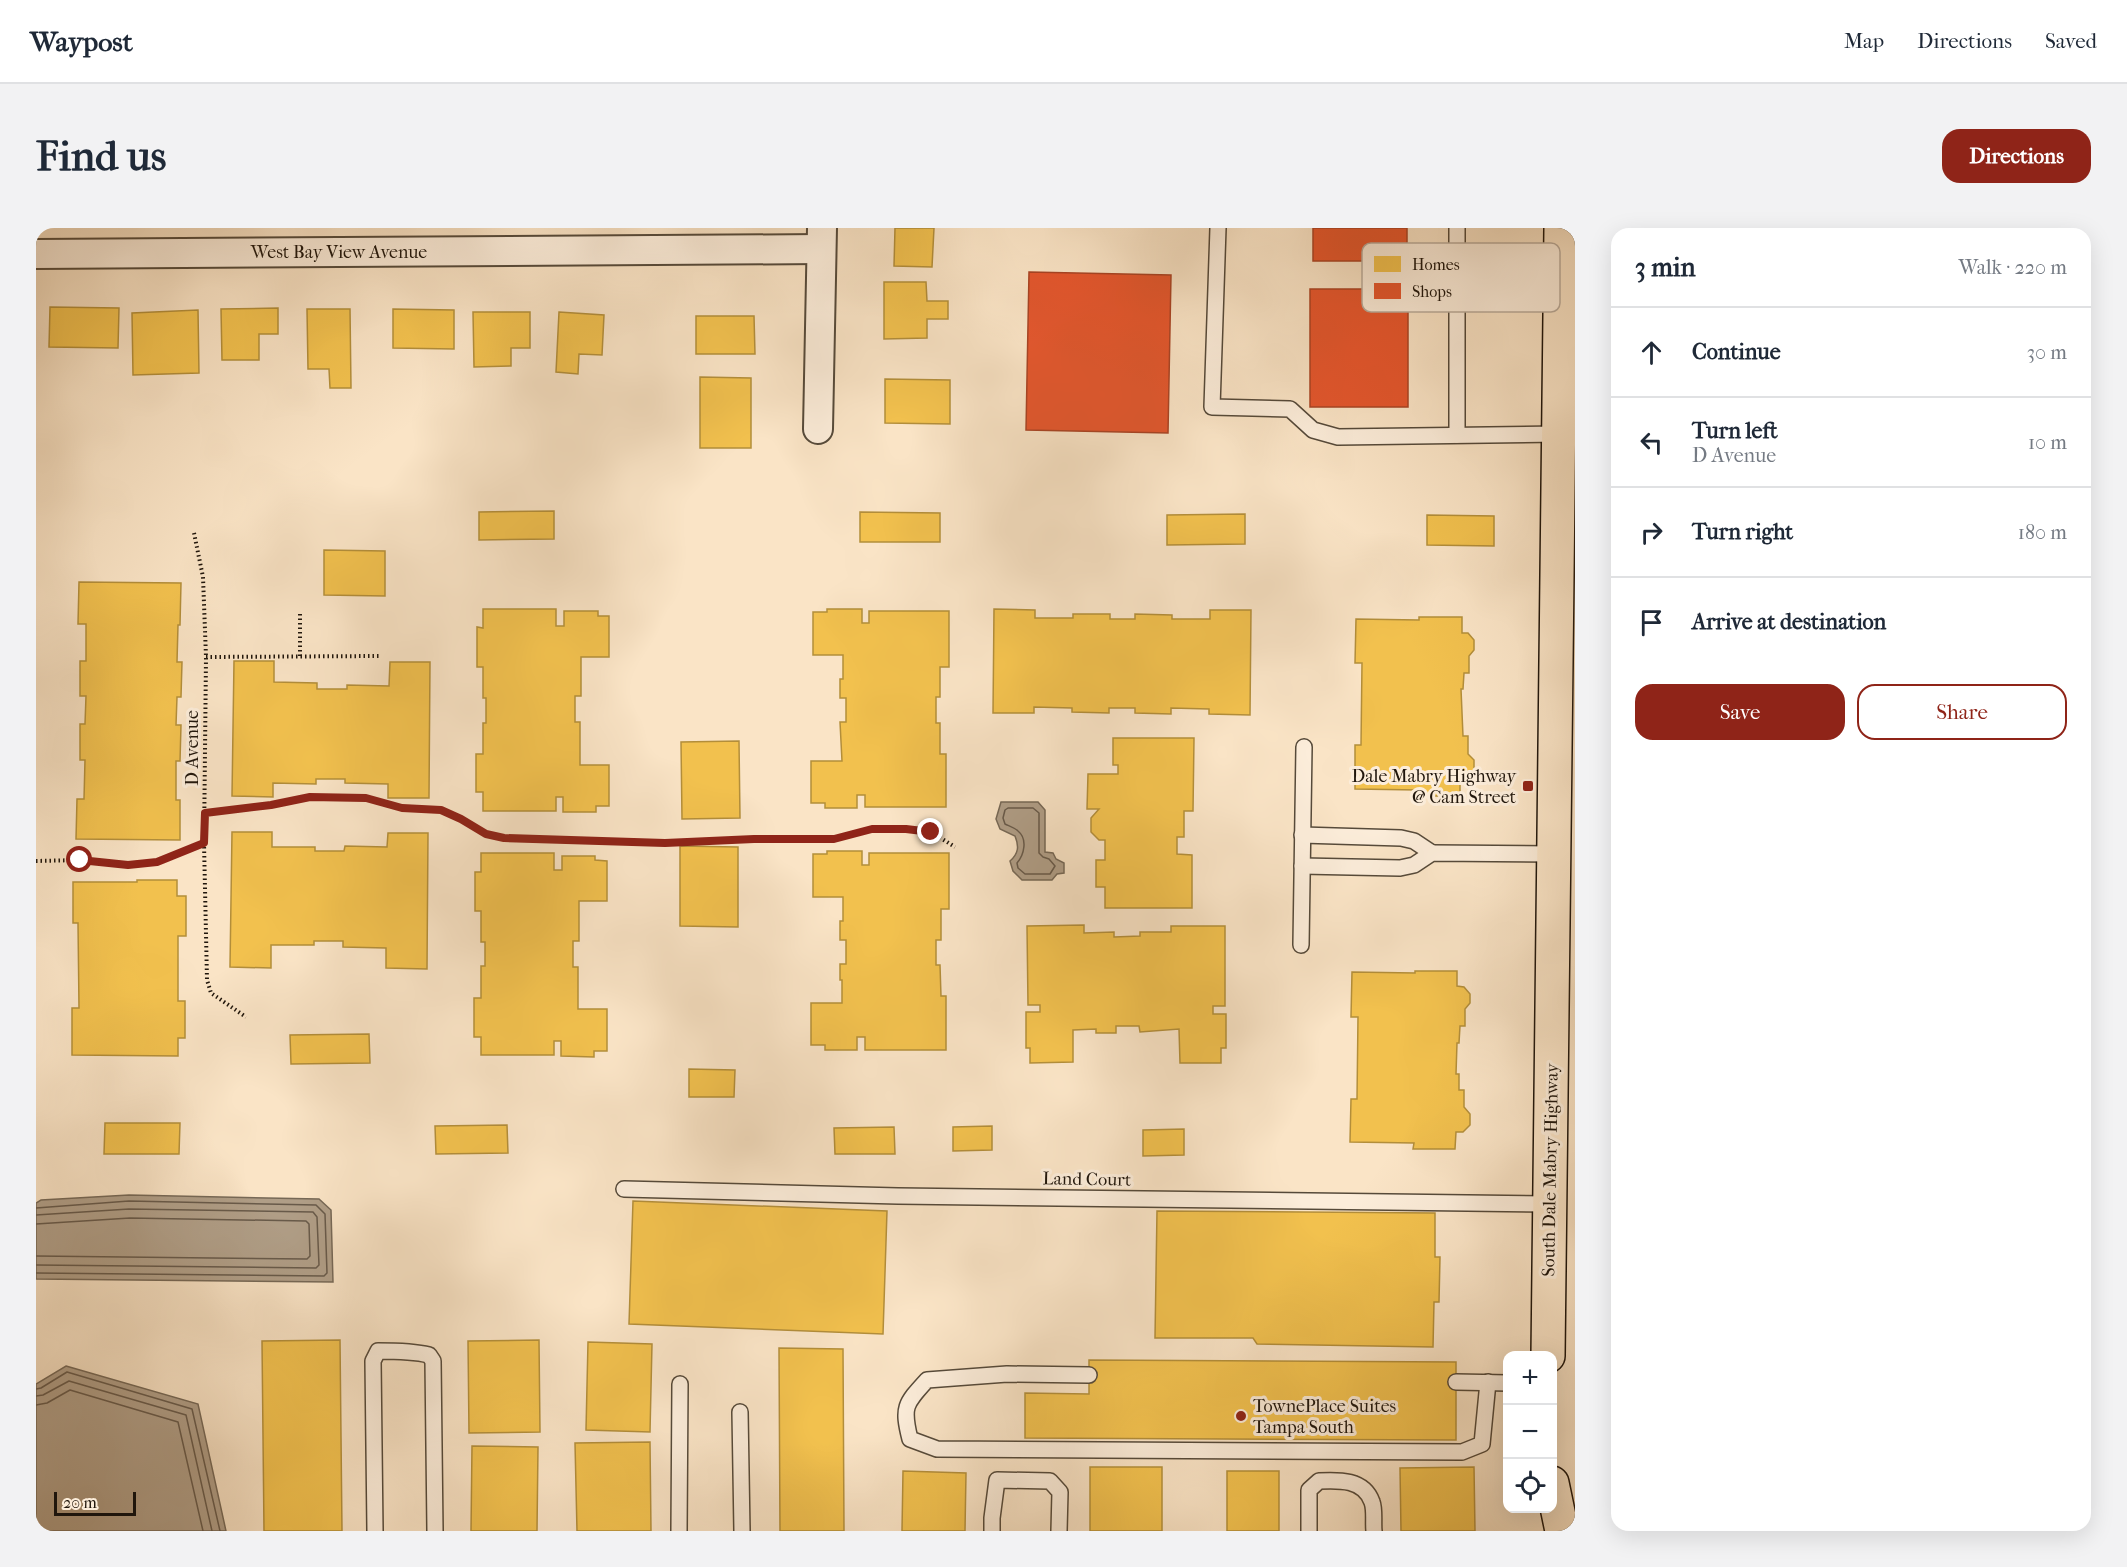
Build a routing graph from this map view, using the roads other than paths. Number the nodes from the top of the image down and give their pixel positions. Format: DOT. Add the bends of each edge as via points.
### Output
graph roads {
  1 [pos="1218,228"];
  2 [pos="1561,228"];
  3 [pos="822,238"];
  4 [pos="36,254"];
  5 [pos="1457,312"];
  6 [pos="818,429"];
  7 [pos="1559,434"];
  8 [pos="1457,435"];
  9 [pos="1304,747"];
  10 [pos="1302,835"];
  11 [pos="1432,854"];
  12 [pos="1565,854"];
  13 [pos="1302,866"];
  14 [pos="1301,945"];
  15 [pos="624,1189"];
  16 [pos="1550,1204"];
  17 [pos="1548,1351"];
  18 [pos="1089,1375"];
  19 [pos="1456,1382"];
  20 [pos="1488,1382"];
  21 [pos="1503,1383"];
  22 [pos="680,1384"];
  23 [pos="740,1412"];
  24 [pos="1557,1507"];
  25 [pos="1546,1513"];
  26 [pos="375,1531"];
  27 [pos="435,1531"];
  28 [pos="679,1531"];
  29 [pos="742,1531"];
  30 [pos="992,1531"];
  31 [pos="1059,1531"];
  32 [pos="1309,1531"];
  33 [pos="1374,1531"];
  34 [pos="1546,1531"];
  35 [pos="1562,1531"];
  1 -- 8 [label="lane" via="1212,407 1290,409 1313,430 1338,437"];
  2 -- 7 [label="main road, South Dale Mabry Highway"];
  3 -- 4 [label="street, West Bay View Avenue"];
  3 -- 6 [label="street"];
  5 -- 8 [label="lane"];
  7 -- 8 [label="lane"];
  7 -- 12 [label="main road, South Dale Mabry Highway"];
  9 -- 10 [label="lane"];
  10 -- 11 [label="lane" via="1401,838 1414,841"];
  10 -- 13 [label="lane"];
  11 -- 12 [label="lane"];
  11 -- 13 [label="lane" via="1400,868"];
  12 -- 16 [label="main road, South Dale Mabry Highway"];
  13 -- 14 [label="lane"];
  15 -- 16 [label="lane, Land Court"];
  16 -- 17 [label="main road, South Dale Mabry Highway"];
  18 -- 20 [label="lane" via="1006,1374 927,1380 907,1401 910,1439 937,1449 1462,1452 1482,1444"];
  19 -- 20 [label="lane"];
  20 -- 21 [label="lane"];
  22 -- 28 [label="lane"];
  23 -- 29 [label="lane"];
  24 -- 35 [label="main road"];
  25 -- 34 [label="main road"];
  26 -- 27 [label="lane" via="373,1361 378,1352 390,1351 419,1352 429,1355 433,1362"];
  30 -- 31 [label="lane" via="997,1480 1050,1481 1060,1492"];
  32 -- 33 [label="lane" via="1309,1490 1318,1481 1344,1480 1364,1488 1373,1503"];
}
